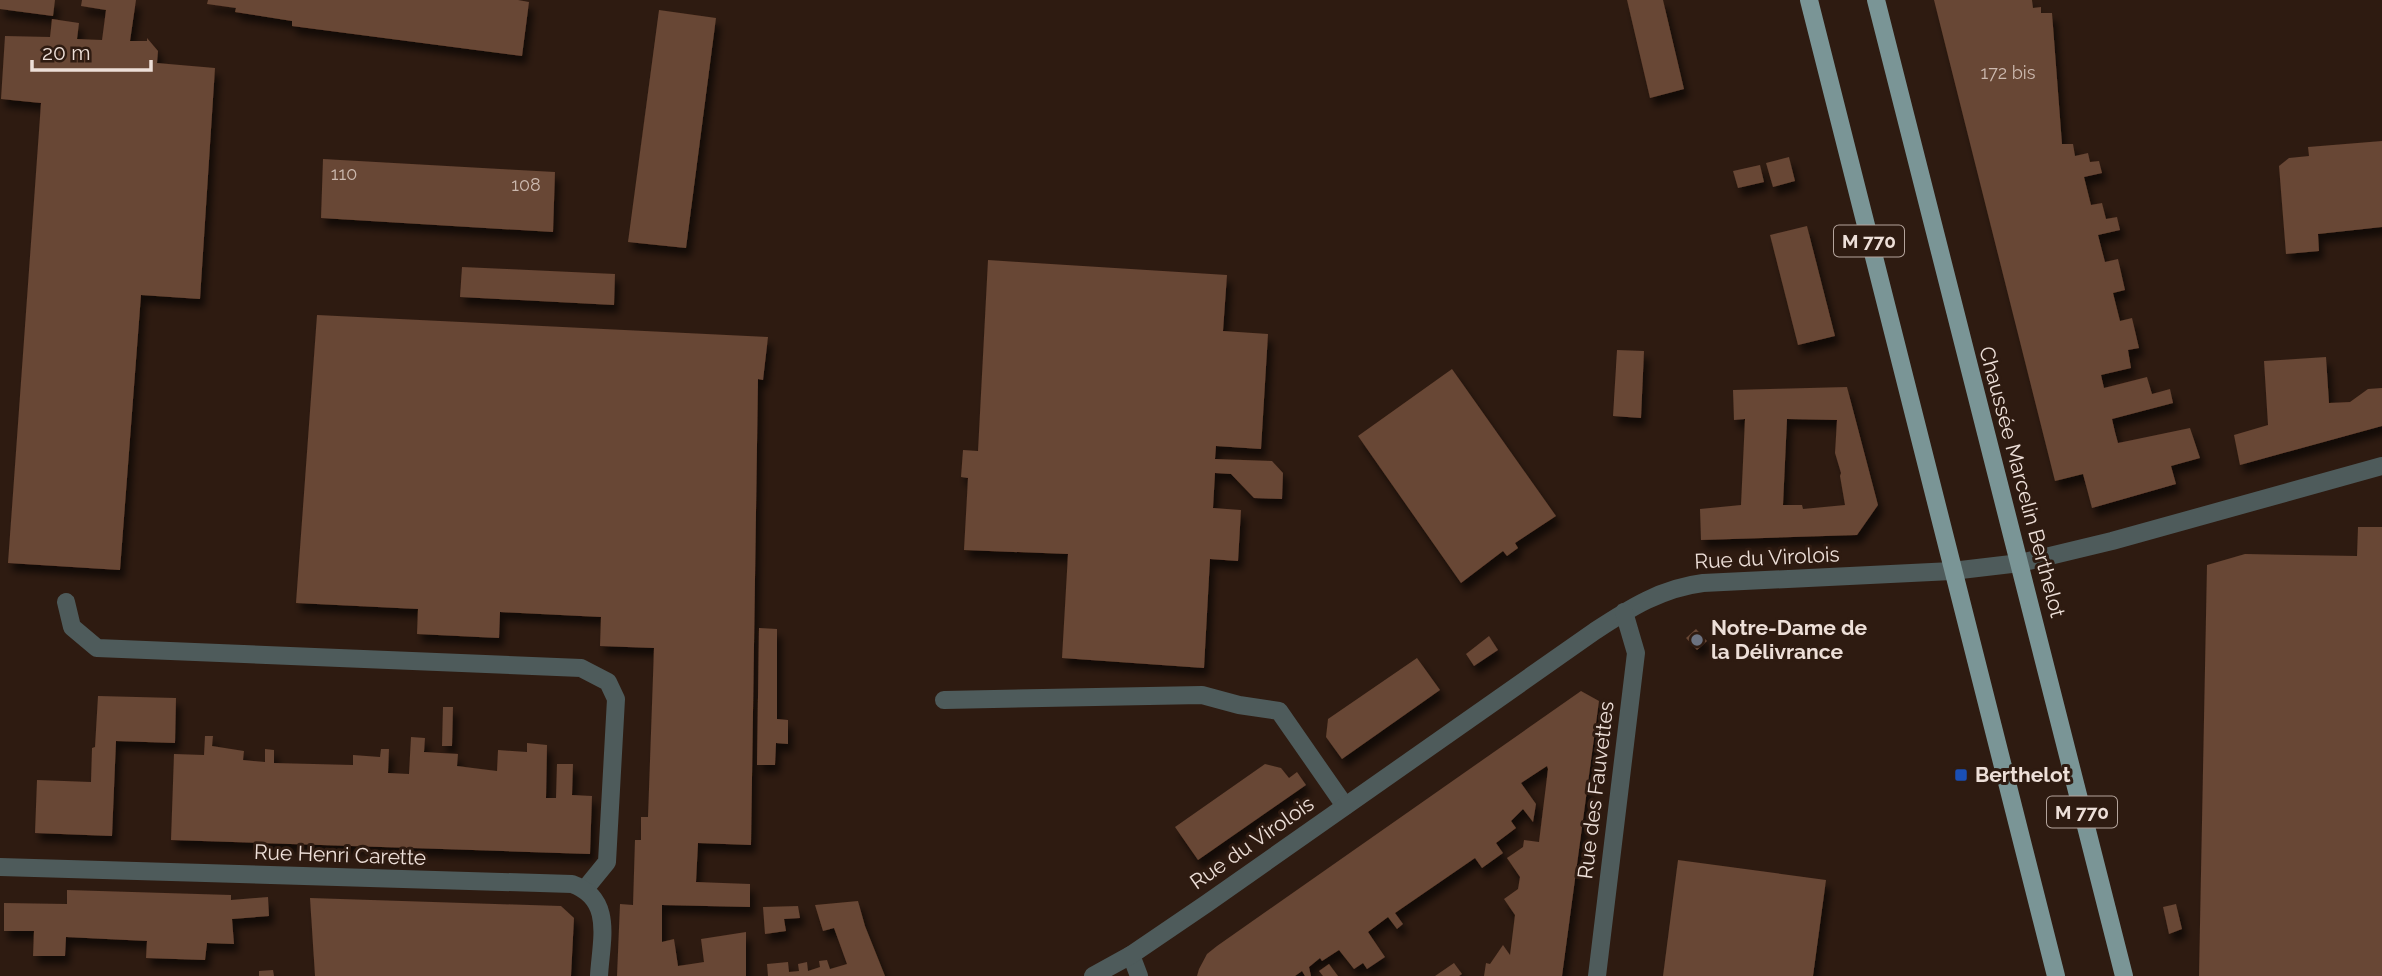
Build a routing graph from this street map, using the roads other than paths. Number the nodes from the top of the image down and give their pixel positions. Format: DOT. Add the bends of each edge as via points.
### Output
graph roads {
  1 [pos="1809,0"];
  2 [pos="1876,0"];
  3 [pos="2382,466"];
  4 [pos="2020,563"];
  5 [pos="1952,571"];
  6 [pos="66,601"];
  7 [pos="1624,612"];
  8 [pos="944,700"];
  9 [pos="1345,806"];
  10 [pos="0,867"];
  11 [pos="585,889"];
  12 [pos="1131,955"];
  13 [pos="599,976"];
  14 [pos="1093,976"];
  15 [pos="1139,976"];
  16 [pos="1597,976"];
  17 [pos="2056,976"];
  18 [pos="2123,976"];
  1 -- 5 [label="main road, M 770"];
  2 -- 4 [label="main road, Chaussée Marcelin Berthelot / M 770"];
  3 -- 4 [label="street, Rue du Virolois"];
  4 -- 5 [label="street, Rue du Virolois"];
  4 -- 18 [label="main road, Chaussée Marcelin Berthelot / M 770"];
  5 -- 7 [label="street, Rue du Virolois" via="1679,586"];
  5 -- 17 [label="main road, M 770"];
  6 -- 11 [label="street" via="72,627 97,648 581,667 608,682 616,699 607,862"];
  7 -- 9 [label="street, Rue du Virolois"];
  7 -- 16 [label="street, Rue des Fauvettes" via="1636,653"];
  8 -- 9 [label="street" via="1202,695 1279,711"];
  9 -- 12 [label="street, Rue du Virolois"];
  10 -- 11 [label="street, Rue Henri Carette" via="572,884"];
  11 -- 13 [label="street" via="603,914"];
  12 -- 14 [label="street, Rue du Virolois"];
  12 -- 15 [label="street"];
}
